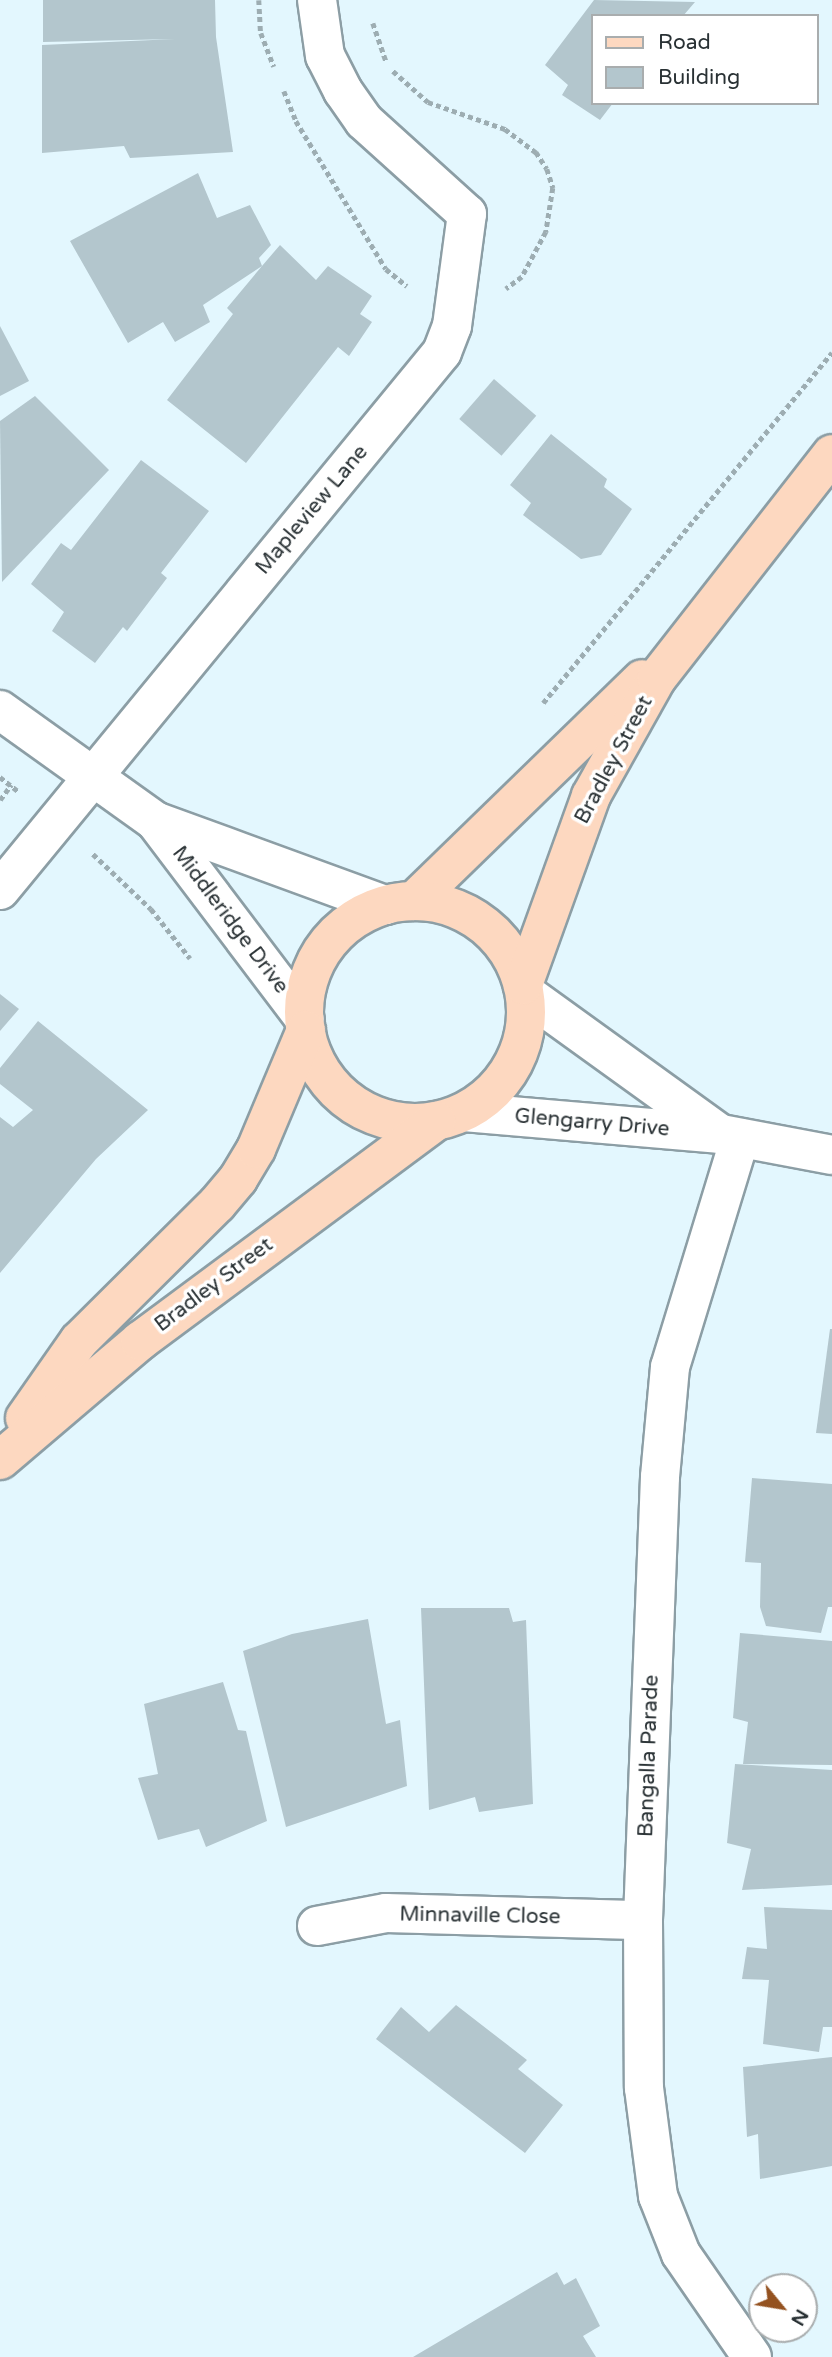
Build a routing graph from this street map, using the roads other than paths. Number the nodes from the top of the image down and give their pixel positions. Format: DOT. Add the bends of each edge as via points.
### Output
graph roads {
  1 [pos="317,0"];
  2 [pos="832,454"];
  3 [pos="698,624"];
  4 [pos="0,710"];
  5 [pos="94,778"];
  6 [pos="155,821"];
  7 [pos="0,890"];
  8 [pos="399,903"];
  9 [pos="524,989"];
  10 [pos="306,1025"];
  11 [pos="450,1116"];
  12 [pos="731,1136"];
  13 [pos="832,1155"];
  14 [pos="0,1454"];
  15 [pos="0,1460"];
  16 [pos="643,1920"];
  17 [pos="317,1926"];
  18 [pos="752,2357"];
  1 -- 5 [label="street, Mapleview Lane" via="325,56 364,121 467,214 457,304 442,352"];
  2 -- 3 [label="main road, Bradley Street"];
  3 -- 8 [label="main road, Bradley Street"];
  3 -- 9 [label="main road, Bradley Street" via="657,678 591,796"];
  4 -- 5 [label="street, Middleridge Drive"];
  5 -- 6 [label="street, Middleridge Drive"];
  5 -- 7 [label="street, Mapleview Lane"];
  6 -- 8 [label="street, Middleridge Drive"];
  6 -- 10 [label="street, Middleridge Drive"];
  8 -- 9 [label="main road" via="443,905 479,921 513,957"];
  8 -- 10 [label="main road" via="362,915 324,948 306,994"];
  9 -- 11 [label="main road" via="526,1017 514,1063 484,1100"];
  9 -- 12 [label="street, Glengarry Drive"];
  10 -- 11 [label="main road" via="325,1077 363,1110 387,1119"];
  10 -- 14 [label="main road" via="256,1149 238,1179 79,1340"];
  11 -- 12 [label="street, Glengarry Drive"];
  11 -- 15 [label="main road, Bradley Street" via="151,1332"];
  12 -- 13 [label="street, Glengarry Drive"];
  12 -- 16 [label="street, Bangalla Parade" via="670,1367 660,1477"];
  16 -- 17 [label="street, Minnaville Close" via="386,1913"];
  16 -- 18 [label="street, Bangalla Parade" via="644,2088 658,2196 681,2254"];
}
